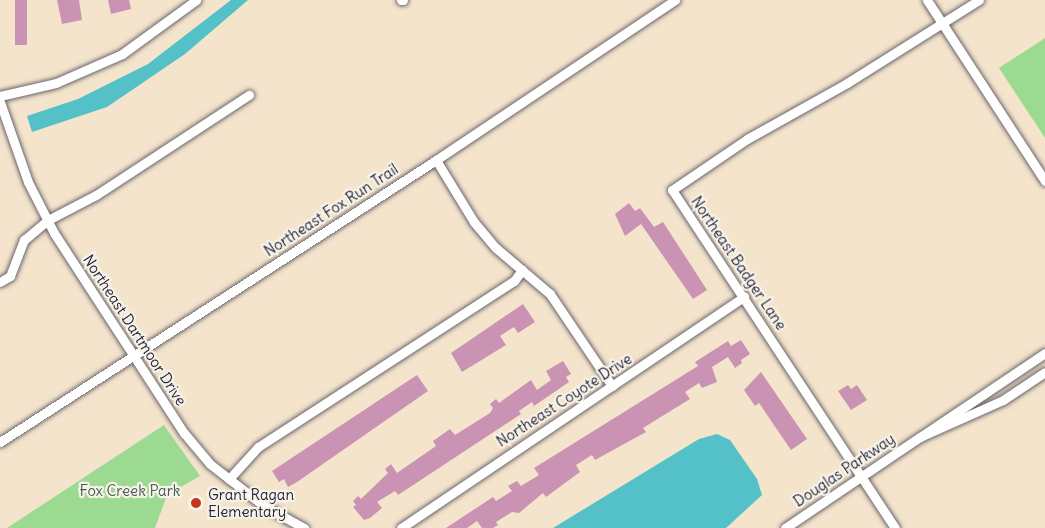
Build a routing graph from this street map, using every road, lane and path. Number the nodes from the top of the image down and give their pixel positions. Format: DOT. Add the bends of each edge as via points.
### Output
graph roads {
  1 [pos="196,0"];
  2 [pos="675,0"];
  3 [pos="927,0"];
  4 [pos="979,0"];
  5 [pos="942,23"];
  6 [pos="249,95"];
  7 [pos="0,96"];
  8 [pos="0,102"];
  9 [pos="436,160"];
  10 [pos="1045,181"];
  11 [pos="48,220"];
  12 [pos="522,270"];
  13 [pos="0,282"];
  14 [pos="744,297"];
  15 [pos="1045,354"];
  16 [pos="134,355"];
  17 [pos="1045,372"];
  18 [pos="612,386"];
  19 [pos="920,437"];
  20 [pos="0,441"];
  21 [pos="861,477"];
  22 [pos="229,479"];
  23 [pos="304,528"];
  24 [pos="400,528"];
  25 [pos="785,528"];
  26 [pos="895,528"];
  1 -- 7 [label="street" via="122,54 56,82"];
  2 -- 9 [label="street, Northeast Fox Run Trail"];
  3 -- 5 [label="street"];
  4 -- 5 [label="street"];
  5 -- 10 [label="street"];
  5 -- 14 [label="street, Northeast Badger Lane" via="747,139 672,190"];
  6 -- 11 [label="street" via="96,195"];
  8 -- 11 [label="street, Northeast Dartmoor Drive" via="28,182"];
  9 -- 12 [label="street" via="474,222"];
  9 -- 16 [label="street, Northeast Fox Run Trail"];
  11 -- 13 [label="street" via="24,240 10,276"];
  11 -- 16 [label="street, Northeast Dartmoor Drive"];
  12 -- 18 [label="street" via="562,310"];
  12 -- 22 [label="street" via="514,281 258,447"];
  14 -- 18 [label="street, Northeast Coyote Drive"];
  14 -- 21 [label="street, Northeast Badger Lane"];
  15 -- 19 [label="street, Douglas Parkway"];
  16 -- 20 [label="street, Northeast Fox Run Trail"];
  16 -- 22 [label="street, Northeast Dartmoor Drive" via="196,449"];
  17 -- 19 [label="street, Douglas Parkway" via="1003,400"];
  18 -- 24 [label="street, Northeast Coyote Drive"];
  19 -- 21 [label="street, Douglas Parkway"];
  21 -- 25 [label="street, Douglas Parkway"];
  21 -- 26 [label="street, Northeast Badger Lane"];
  22 -- 23 [label="street, Northeast Dartmoor Drive" via="264,506"];
}
